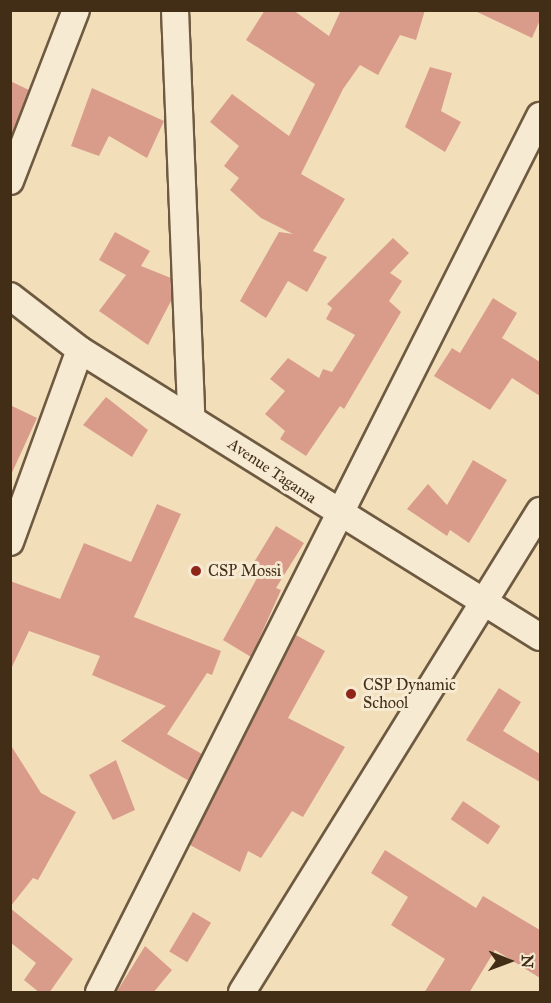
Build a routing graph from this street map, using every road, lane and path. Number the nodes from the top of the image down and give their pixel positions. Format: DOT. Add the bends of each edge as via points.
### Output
graph roads {
  1 [pos="76,10"];
  2 [pos="175,10"];
  3 [pos="540,116"];
  4 [pos="10,181"];
  5 [pos="10,296"];
  6 [pos="80,350"];
  7 [pos="191,417"];
  8 [pos="540,511"];
  9 [pos="337,514"];
  10 [pos="10,542"];
  11 [pos="483,603"];
  12 [pos="540,637"];
  13 [pos="99,993"];
  14 [pos="242,993"];
  1 -- 4 [label="street"];
  2 -- 7 [label="street"];
  3 -- 9 [label="street"];
  5 -- 6 [label="street, Avenue Tagama"];
  6 -- 7 [label="street, Avenue Tagama"];
  6 -- 10 [label="street"];
  7 -- 9 [label="street, Avenue Tagama"];
  8 -- 11 [label="street"];
  9 -- 11 [label="street, Avenue Tagama"];
  9 -- 13 [label="street"];
  11 -- 12 [label="street, Avenue Tagama"];
  11 -- 14 [label="street"];
}
